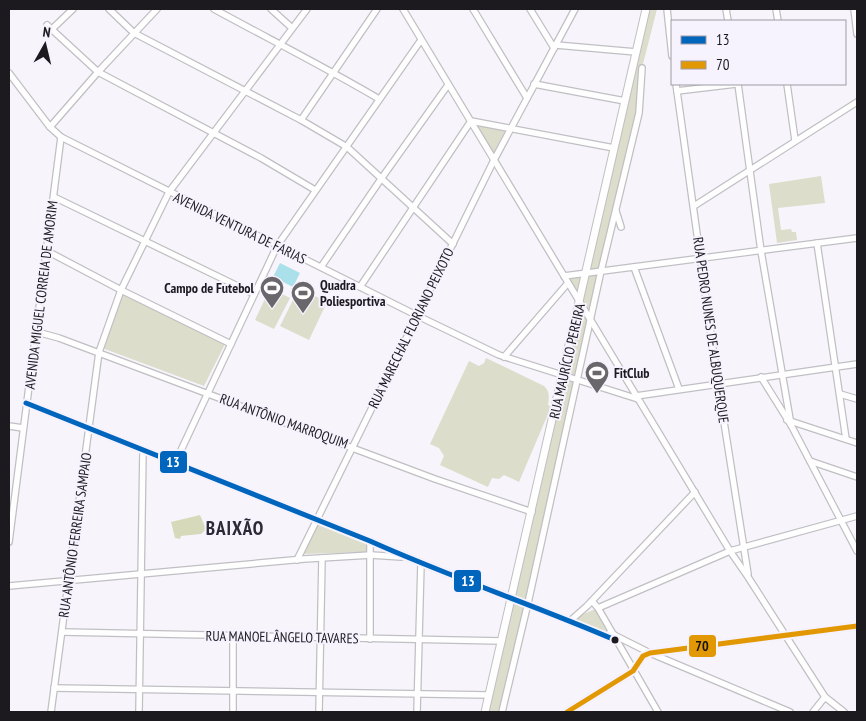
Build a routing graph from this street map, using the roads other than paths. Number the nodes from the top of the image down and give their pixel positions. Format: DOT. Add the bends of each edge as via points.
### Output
graph roads {
  1 [pos="72,9"];
  2 [pos="109,9"];
  3 [pos="158,9"];
  4 [pos="214,9"];
  5 [pos="271,9"];
  6 [pos="307,9"];
  7 [pos="377,9"];
  8 [pos="403,9"];
  9 [pos="473,9"];
  10 [pos="530,9"];
  11 [pos="575,9"];
  12 [pos="646,9"];
  13 [pos="667,9"];
  14 [pos="854,9"];
  15 [pos="292,28"];
  16 [pos="134,33"];
  17 [pos="671,34"];
  18 [pos="857,34"];
  19 [pos="421,40"];
  20 [pos="280,45"];
  21 [pos="555,46"];
  22 [pos="636,52"];
  23 [pos="642,68"];
  24 [pos="98,72"];
  25 [pos="334,72"];
  26 [pos="9,73"];
  27 [pos="534,84"];
  28 [pos="448,85"];
  29 [pos="676,85"];
  30 [pos="728,85"];
  31 [pos="737,85"];
  32 [pos="787,85"];
  33 [pos="246,91"];
  34 [pos="677,91"];
  35 [pos="527,98"];
  36 [pos="379,99"];
  37 [pos="625,102"];
  38 [pos="857,102"];
  39 [pos="301,120"];
  40 [pos="471,121"];
  41 [pos="50,127"];
  42 [pos="511,128"];
  43 [pos="214,134"];
  44 [pos="61,138"];
  45 [pos="795,140"];
  46 [pos="347,147"];
  47 [pos="614,148"];
  48 [pos="494,160"];
  49 [pos="750,169"];
  50 [pos="381,179"];
  51 [pos="315,190"];
  52 [pos="169,192"];
  53 [pos="54,197"];
  54 [pos="694,206"];
  55 [pos="413,209"];
  56 [pos="616,209"];
  57 [pos="621,227"];
  58 [pos="857,238"];
  59 [pos="144,241"];
  60 [pos="452,244"];
  61 [pos="817,244"];
  62 [pos="277,246"];
  63 [pos="47,251"];
  64 [pos="761,251"];
  65 [pos="701,259"];
  66 [pos="320,267"];
  67 [pos="634,267"];
  68 [pos="601,271"];
  69 [pos="586,273"];
  70 [pos="564,276"];
  71 [pos="568,283"];
  72 [pos="360,287"];
  73 [pos="121,290"];
  74 [pos="254,294"];
  75 [pos="580,303"];
  76 [pos="418,316"];
  77 [pos="591,320"];
  78 [pos="36,332"];
  79 [pos="230,344"];
  80 [pos="99,352"];
  81 [pos="504,357"];
  82 [pos="857,364"];
  83 [pos="835,366"];
  84 [pos="781,375"];
  85 [pos="563,376"];
  86 [pos="761,377"];
  87 [pos="578,380"];
  88 [pos="629,384"];
  89 [pos="718,384"];
  90 [pos="679,389"];
  91 [pos="618,392"];
  92 [pos="207,393"];
  93 [pos="840,394"];
  94 [pos="637,398"];
  95 [pos="857,399"];
  96 [pos="26,403"];
  97 [pos="789,422"];
  98 [pos="9,426"];
  99 [pos="23,428"];
  100 [pos="90,428"];
  101 [pos="846,439"];
  102 [pos="857,443"];
  103 [pos="353,447"];
  104 [pos="143,450"];
  105 [pos="810,460"];
  106 [pos="174,462"];
  107 [pos="857,477"];
  108 [pos="695,492"];
  109 [pos="532,512"];
  110 [pos="857,516"];
  111 [pos="317,519"];
  112 [pos="841,521"];
  113 [pos="370,541"];
  114 [pos="9,542"];
  115 [pos="743,547"];
  116 [pos="730,551"];
  117 [pos="857,551"];
  118 [pos="371,554"];
  119 [pos="322,558"];
  120 [pos="410,559"];
  121 [pos="297,560"];
  122 [pos="421,563"];
  123 [pos="142,574"];
  124 [pos="748,576"];
  125 [pos="69,581"];
  126 [pos="9,586"];
  127 [pos="512,598"];
  128 [pos="592,601"];
  129 [pos="528,603"];
  130 [pos="598,608"];
  131 [pos="570,621"];
  132 [pos="857,626"];
  133 [pos="62,632"];
  134 [pos="610,632"];
  135 [pos="140,634"];
  136 [pos="233,636"];
  137 [pos="785,636"];
  138 [pos="320,638"];
  139 [pos="370,638"];
  140 [pos="420,639"];
  141 [pos="615,640"];
  142 [pos="502,641"];
  143 [pos="650,652"];
  144 [pos="633,671"];
  145 [pos="54,688"];
  146 [pos="140,690"];
  147 [pos="233,691"];
  148 [pos="319,692"];
  149 [pos="418,694"];
  150 [pos="489,696"];
  151 [pos="825,697"];
  152 [pos="575,710"];
  153 [pos="51,712"];
  154 [pos="139,712"];
  155 [pos="233,712"];
  156 [pos="319,712"];
  157 [pos="418,712"];
  158 [pos="486,712"];
  159 [pos="502,712"];
  160 [pos="567,712"];
  161 [pos="658,712"];
  162 [pos="790,712"];
  163 [pos="814,712"];
  164 [pos="844,712"];
  1 -- 24 [label="street" via="49,27"];
  2 -- 16 [label="street"];
  3 -- 16 [label="street"];
  4 -- 20 [label="street"];
  5 -- 15 [label="street"];
  6 -- 15 [label="street, RUA ANTÔNIO FERREIRA SAMPAIO"];
  7 -- 25 [label="street"];
  8 -- 19 [label="street"];
  9 -- 35 [label="street"];
  10 -- 21 [label="street"];
  11 -- 21 [label="street, RUA MARECHAL FLORIANO PEIXOTO"];
  12 -- 22 [label="main road, RUA MAURÍCIO PEREIRA"];
  13 -- 17 [label="street"];
  14 -- 18 [label="street"];
  15 -- 20 [label="street, RUA ANTÔNIO FERREIRA SAMPAIO"];
  16 -- 24 [label="street"];
  16 -- 33 [label="street"];
  19 -- 28 [label="street"];
  19 -- 36 [label="street"];
  20 -- 25 [label="street"];
  20 -- 33 [label="street, RUA ANTÔNIO FERREIRA SAMPAIO"];
  21 -- 22 [label="street"];
  21 -- 27 [label="street, RUA MARECHAL FLORIANO PEIXOTO"];
  22 -- 37 [label="main road, RUA MAURÍCIO PEREIRA"];
  23 -- 56 [label="street, RUA MAURÍCIO PEREIRA" via="639,114"];
  24 -- 41 [label="street"];
  24 -- 43 [label="street"];
  25 -- 36 [label="street"];
  25 -- 39 [label="street"];
  26 -- 41 [label="street, AVENIDA VENTURA DE FARIAS"];
  27 -- 35 [label="street, RUA MARECHAL FLORIANO PEIXOTO"];
  27 -- 37 [label="street"];
  28 -- 40 [label="street"];
  28 -- 50 [label="street"];
  29 -- 34 [label="street, RUA PEDRO NUNES DE ALBUQUERQUE"];
  30 -- 34 [label="street"];
  31 -- 49 [label="street"];
  32 -- 45 [label="street"];
  33 -- 39 [label="street"];
  33 -- 43 [label="street, RUA ANTÔNIO FERREIRA SAMPAIO"];
  34 -- 54 [label="street, RUA PEDRO NUNES DE ALBUQUERQUE"];
  35 -- 42 [label="street, RUA MARECHAL FLORIANO PEIXOTO"];
  36 -- 46 [label="street"];
  37 -- 47 [label="main road, RUA MAURÍCIO PEREIRA"];
  38 -- 45 [label="street"];
  39 -- 46 [label="street"];
  40 -- 42 [label="street"];
  40 -- 48 [label="street"];
  40 -- 55 [label="street"];
  41 -- 44 [label="street, AVENIDA VENTURA DE FARIAS"];
  42 -- 47 [label="street"];
  42 -- 48 [label="street, RUA MARECHAL FLORIANO PEIXOTO"];
  43 -- 51 [label="street"];
  43 -- 52 [label="street, RUA ANTÔNIO FERREIRA SAMPAIO"];
  44 -- 52 [label="street, AVENIDA VENTURA DE FARIAS"];
  44 -- 53 [label="street, AVENIDA MIGUEL CORREIA DE AMORIM"];
  45 -- 49 [label="street"];
  46 -- 50 [label="street"];
  46 -- 51 [label="street"];
  47 -- 69 [label="main road, RUA MAURÍCIO PEREIRA"];
  48 -- 60 [label="street, RUA MARECHAL FLORIANO PEIXOTO"];
  48 -- 70 [label="street"];
  49 -- 54 [label="street"];
  49 -- 64 [label="street"];
  50 -- 55 [label="street"];
  50 -- 66 [label="street"];
  51 -- 62 [label="street"];
  52 -- 59 [label="street, RUA ANTÔNIO FERREIRA SAMPAIO"];
  52 -- 62 [label="street, AVENIDA VENTURA DE FARIAS"];
  53 -- 59 [label="street"];
  53 -- 63 [label="street, AVENIDA MIGUEL CORREIA DE AMORIM"];
  54 -- 65 [label="street, RUA PEDRO NUNES DE ALBUQUERQUE"];
  55 -- 60 [label="street"];
  55 -- 72 [label="street"];
  56 -- 57 [label="street"];
  56 -- 68 [label="street, RUA MAURÍCIO PEREIRA"];
  58 -- 61 [label="street"];
  59 -- 73 [label="street, RUA ANTÔNIO FERREIRA SAMPAIO"];
  59 -- 74 [label="street"];
  60 -- 76 [label="street, RUA MARECHAL FLORIANO PEIXOTO"];
  61 -- 64 [label="street"];
  61 -- 83 [label="street"];
  62 -- 66 [label="street, AVENIDA VENTURA DE FARIAS"];
  62 -- 74 [label="street"];
  63 -- 73 [label="street"];
  63 -- 78 [label="street, AVENIDA MIGUEL CORREIA DE AMORIM"];
  64 -- 65 [label="street"];
  64 -- 84 [label="street"];
  65 -- 67 [label="street"];
  65 -- 89 [label="street, RUA PEDRO NUNES DE ALBUQUERQUE"];
  66 -- 72 [label="street, AVENIDA VENTURA DE FARIAS"];
  67 -- 68 [label="street"];
  67 -- 90 [label="street"];
  68 -- 69 [label="street"];
  68 -- 77 [label="street, RUA MAURÍCIO PEREIRA"];
  69 -- 70 [label="street"];
  69 -- 75 [label="main road, RUA MAURÍCIO PEREIRA"];
  70 -- 71 [label="street"];
  71 -- 75 [label="street"];
  71 -- 81 [label="street"];
  72 -- 76 [label="street, AVENIDA VENTURA DE FARIAS"];
  73 -- 79 [label="street"];
  73 -- 80 [label="street, RUA ANTÔNIO FERREIRA SAMPAIO"];
  74 -- 79 [label="street"];
  75 -- 77 [label="street"];
  75 -- 85 [label="main road, RUA MAURÍCIO PEREIRA"];
  76 -- 81 [label="street, AVENIDA VENTURA DE FARIAS"];
  76 -- 103 [label="street, RUA MARECHAL FLORIANO PEIXOTO"];
  77 -- 87 [label="street, RUA MAURÍCIO PEREIRA"];
  77 -- 88 [label="street"];
  78 -- 80 [label="street, RUA ANTÔNIO MARROQUIM"];
  78 -- 96 [label="street, AVENIDA MIGUEL CORREIA DE AMORIM"];
  79 -- 92 [label="street"];
  80 -- 92 [label="street, RUA ANTÔNIO MARROQUIM"];
  80 -- 100 [label="street, RUA ANTÔNIO FERREIRA SAMPAIO"];
  81 -- 85 [label="street, AVENIDA VENTURA DE FARIAS"];
  82 -- 83 [label="street"];
  83 -- 84 [label="street"];
  83 -- 93 [label="street"];
  84 -- 86 [label="street"];
  84 -- 97 [label="street"];
  85 -- 87 [label="street, AVENIDA VENTURA DE FARIAS"];
  85 -- 109 [label="main road, RUA MAURÍCIO PEREIRA"];
  86 -- 89 [label="street"];
  86 -- 97 [label="street"];
  87 -- 91 [label="street, AVENIDA VENTURA DE FARIAS"];
  87 -- 129 [label="street, RUA MAURÍCIO PEREIRA"];
  88 -- 91 [label="street"];
  88 -- 94 [label="street"];
  89 -- 90 [label="street"];
  89 -- 115 [label="street, RUA PEDRO NUNES DE ALBUQUERQUE"];
  90 -- 94 [label="street"];
  91 -- 94 [label="street, AVENIDA VENTURA DE FARIAS"];
  92 -- 103 [label="street, RUA ANTÔNIO MARROQUIM"];
  92 -- 106 [label="street"];
  93 -- 95 [label="street"];
  93 -- 101 [label="street"];
  94 -- 108 [label="street"];
  96 -- 99 [label="street, AVENIDA MIGUEL CORREIA DE AMORIM"];
  96 -- 100 [label="street"];
  97 -- 101 [label="street"];
  97 -- 105 [label="street"];
  98 -- 99 [label="street"];
  99 -- 114 [label="street, AVENIDA MIGUEL CORREIA DE AMORIM"];
  100 -- 104 [label="street"];
  100 -- 125 [label="street, RUA ANTÔNIO FERREIRA SAMPAIO"];
  101 -- 102 [label="street"];
  103 -- 109 [label="street, RUA ANTÔNIO MARROQUIM"];
  103 -- 111 [label="street, RUA MARECHAL FLORIANO PEIXOTO"];
  104 -- 106 [label="street"];
  104 -- 123 [label="street"];
  105 -- 107 [label="street"];
  105 -- 112 [label="street"];
  106 -- 111 [label="street"];
  108 -- 116 [label="street"];
  108 -- 128 [label="street"];
  109 -- 127 [label="main road, RUA MAURÍCIO PEREIRA"];
  110 -- 112 [label="street"];
  111 -- 113 [label="street"];
  111 -- 121 [label="street, RUA MARECHAL FLORIANO PEIXOTO"];
  112 -- 115 [label="street"];
  112 -- 117 [label="street"];
  113 -- 118 [label="street"];
  113 -- 120 [label="street"];
  115 -- 116 [label="street"];
  115 -- 124 [label="street, RUA PEDRO NUNES DE ALBUQUERQUE"];
  116 -- 124 [label="street"];
  116 -- 130 [label="street"];
  118 -- 119 [label="street"];
  118 -- 120 [label="street"];
  118 -- 139 [label="street"];
  119 -- 121 [label="street"];
  119 -- 138 [label="street"];
  120 -- 122 [label="street"];
  121 -- 123 [label="street"];
  122 -- 127 [label="street"];
  122 -- 140 [label="street"];
  123 -- 125 [label="street"];
  123 -- 135 [label="street"];
  124 -- 137 [label="street"];
  125 -- 126 [label="street"];
  125 -- 133 [label="street, RUA ANTÔNIO FERREIRA SAMPAIO"];
  127 -- 129 [label="street"];
  127 -- 142 [label="main road, RUA MAURÍCIO PEREIRA"];
  128 -- 130 [label="street"];
  128 -- 131 [label="street"];
  129 -- 131 [label="street"];
  129 -- 159 [label="street, RUA MAURÍCIO PEREIRA"];
  130 -- 134 [label="street"];
  131 -- 141 [label="street"];
  132 -- 137 [label="street"];
  133 -- 135 [label="street, RUA MANOEL ÂNGELO TAVARES"];
  133 -- 145 [label="street, RUA ANTÔNIO FERREIRA SAMPAIO"];
  134 -- 141 [label="street"];
  134 -- 143 [label="street"];
  135 -- 136 [label="street, RUA MANOEL ÂNGELO TAVARES"];
  135 -- 146 [label="street"];
  136 -- 138 [label="street, RUA MANOEL ÂNGELO TAVARES"];
  136 -- 147 [label="street"];
  137 -- 143 [label="street"];
  137 -- 151 [label="street"];
  138 -- 139 [label="street, RUA MANOEL ÂNGELO TAVARES"];
  138 -- 148 [label="street"];
  139 -- 140 [label="street, RUA MANOEL ÂNGELO TAVARES"];
  140 -- 142 [label="street, RUA MANOEL ÂNGELO TAVARES"];
  140 -- 149 [label="street"];
  141 -- 144 [label="street"];
  142 -- 150 [label="main road, RUA MAURÍCIO PEREIRA"];
  143 -- 144 [label="street" via="643,656"];
  143 -- 162 [label="street"];
  144 -- 152 [label="street"];
  144 -- 161 [label="street"];
  145 -- 146 [label="street"];
  145 -- 153 [label="street, RUA ANTÔNIO FERREIRA SAMPAIO"];
  146 -- 147 [label="street"];
  146 -- 154 [label="street"];
  147 -- 148 [label="street"];
  147 -- 155 [label="street"];
  148 -- 149 [label="street"];
  148 -- 156 [label="street"];
  149 -- 150 [label="street"];
  149 -- 157 [label="street"];
  150 -- 158 [label="main road, RUA MAURÍCIO PEREIRA"];
  151 -- 163 [label="street"];
  151 -- 164 [label="street"];
  152 -- 160 [label="street"];
}
